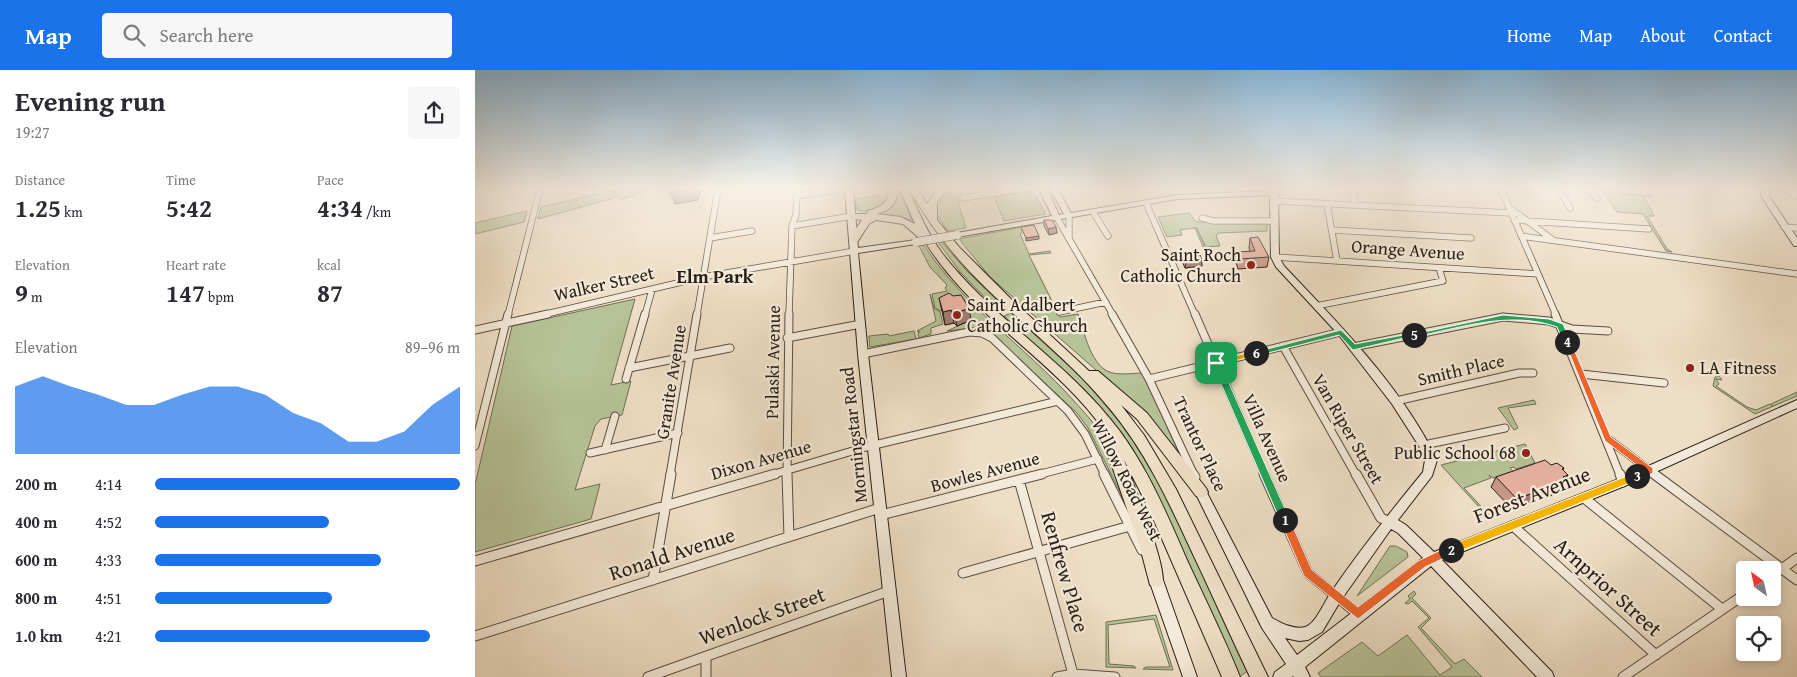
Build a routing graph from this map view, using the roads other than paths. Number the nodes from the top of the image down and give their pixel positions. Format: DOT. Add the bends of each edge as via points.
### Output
graph roads {
  1 [pos="532,217"];
  2 [pos="713,217"];
  3 [pos="795,217"];
  4 [pos="829,217"];
  5 [pos="852,217"];
  6 [pos="871,217"];
  7 [pos="894,217"];
  8 [pos="919,217"];
  9 [pos="930,217"];
  10 [pos="933,217"];
  11 [pos="1061,217"];
  12 [pos="1069,217"];
  13 [pos="1096,217"];
  14 [pos="1151,217"];
  15 [pos="1273,217"];
  16 [pos="1330,217"];
  17 [pos="1522,217"];
  18 [pos="1779,217"];
  19 [pos="1057,218"];
  20 [pos="1202,218"];
  21 [pos="1514,220"];
  22 [pos="1273,221"];
  23 [pos="1530,222"];
  24 [pos="934,223"];
  25 [pos="792,226"];
  26 [pos="1785,227"];
  27 [pos="1797,228"];
  28 [pos="1649,229"];
  29 [pos="1332,230"];
  30 [pos="752,231"];
  31 [pos="1108,236"];
  32 [pos="1521,236"];
  33 [pos="709,238"];
  34 [pos="1471,238"];
  35 [pos="1069,239"];
  36 [pos="1553,240"];
  37 [pos="1797,244"];
  38 [pos="855,245"];
  39 [pos="936,251"];
  40 [pos="1275,256"];
  41 [pos="1337,261"];
  42 [pos="790,262"];
  43 [pos="1439,268"];
  44 [pos="1538,274"];
  45 [pos="1797,274"];
  46 [pos="703,277"];
  47 [pos="652,290"];
  48 [pos="1106,302"];
  49 [pos="1316,306"];
  50 [pos="1059,312"];
  51 [pos="505,323"];
  52 [pos="861,324"];
  53 [pos="1560,325"];
  54 [pos="475,330"];
  55 [pos="1608,331"];
  56 [pos="1041,332"];
  57 [pos="1341,332"];
  58 [pos="787,338"];
  59 [pos="1283,346"];
  60 [pos="1353,347"];
  61 [pos="730,348"];
  62 [pos="863,354"];
  63 [pos="689,356"];
  64 [pos="1216,363"];
  65 [pos="629,368"];
  66 [pos="1533,374"];
  67 [pos="1581,374"];
  68 [pos="626,379"];
  69 [pos="1149,379"];
  70 [pos="1664,383"];
  71 [pos="1396,400"];
  72 [pos="1058,401"];
  73 [pos="1086,401"];
  74 [pos="1797,404"];
  75 [pos="615,416"];
  76 [pos="1505,428"];
  77 [pos="678,433"];
  78 [pos="1608,439"];
  79 [pos="1424,445"];
  80 [pos="475,446"];
  81 [pos="873,446"];
  82 [pos="605,450"];
  83 [pos="590,454"];
  84 [pos="1097,459"];
  85 [pos="786,470"];
  86 [pos="1650,470"];
  87 [pos="1019,480"];
  88 [pos="1623,482"];
  89 [pos="1201,492"];
  90 [pos="1584,498"];
  91 [pos="666,504"];
  92 [pos="880,512"];
  93 [pos="1390,522"];
  94 [pos="1130,526"];
  95 [pos="1513,526"];
  96 [pos="789,537"];
  97 [pos="1040,552"];
  98 [pos="1432,558"];
  99 [pos="1797,558"];
  100 [pos="475,561"];
  101 [pos="1782,568"];
  102 [pos="963,573"];
  103 [pos="653,580"];
  104 [pos="1156,580"];
  105 [pos="1797,580"];
  106 [pos="889,591"];
  107 [pos="1336,596"];
  108 [pos="1736,600"];
  109 [pos="1722,610"];
  110 [pos="1358,614"];
  111 [pos="1267,623"];
  112 [pos="475,636"];
  113 [pos="1656,655"];
  114 [pos="706,656"];
  115 [pos="1256,671"];
  116 [pos="1299,671"];
  117 [pos="1073,674"];
  118 [pos="648,677"];
  119 [pos="706,677"];
  120 [pos="899,677"];
  121 [pos="1057,677"];
  122 [pos="1115,677"];
  123 [pos="1190,677"];
  124 [pos="1231,677"];
  125 [pos="1280,677"];
  126 [pos="1547,677"];
  127 [pos="1623,677"];
  1 -- 51 [label="street"];
  2 -- 33 [label="street, Granite Avenue"];
  3 -- 25 [label="street, Pulaski Avenue"];
  4 -- 25 [label="street"];
  5 -- 38 [label="main road, Morningstar Road"];
  6 -- 38 [label="highway" via="865,222"];
  7 -- 39 [label="highway" via="909,222"];
  8 -- 39 [label="highway"];
  9 -- 24 [label="highway"];
  10 -- 24 [label="highway"];
  11 -- 19 [label="main road, Walker Street"];
  12 -- 35 [label="street"];
  13 -- 31 [label="street"];
  14 -- 64 [label="street, Villa Avenue"];
  15 -- 22 [label="main road"];
  16 -- 29 [label="street"];
  17 -- 23 [label="street"];
  18 -- 26 [label="main road"];
  19 -- 35 [label="street, Trantor Place"];
  19 -- 38 [label="main road, Walker Street, bridge" via="916,242"];
  20 -- 22 [label="street"];
  21 -- 23 [label="street"];
  21 -- 32 [label="street"];
  22 -- 40 [label="main road"];
  23 -- 28 [label="street"];
  23 -- 36 [label="street"];
  24 -- 56 [label="highway" via="979,275"];
  25 -- 42 [label="street, Pulaski Avenue"];
  26 -- 27 [label="street"];
  26 -- 37 [label="main road"];
  29 -- 34 [label="street"];
  29 -- 41 [label="street"];
  30 -- 33 [label="street"];
  32 -- 36 [label="street"];
  32 -- 44 [label="street"];
  33 -- 46 [label="street, Granite Avenue"];
  35 -- 48 [label="street, Trantor Place"];
  36 -- 45 [label="street"];
  38 -- 42 [label="street, Walker Street"];
  38 -- 52 [label="main road, Morningstar Road"];
  39 -- 73 [label="highway" via="978,300"];
  40 -- 41 [label="street, Orange Avenue"];
  40 -- 49 [label="main road" via="1283,272"];
  41 -- 43 [label="street, Orange Avenue"];
  42 -- 46 [label="street, Walker Street"];
  42 -- 58 [label="street, Pulaski Avenue"];
  43 -- 44 [label="street, Orange Avenue"];
  43 -- 49 [label="street" via="1443,282"];
  44 -- 53 [label="street"];
  46 -- 47 [label="street, Walker Street"];
  46 -- 63 [label="street, Granite Avenue"];
  47 -- 51 [label="street, Walker Street"];
  47 -- 65 [label="street"];
  48 -- 50 [label="street"];
  48 -- 69 [label="street, Trantor Place"];
  49 -- 57 [label="main road"];
  51 -- 54 [label="street, Walker Street"];
  51 -- 80 [label="street"];
  52 -- 58 [label="street"];
  52 -- 62 [label="main road, Morningstar Road"];
  53 -- 55 [label="street"];
  53 -- 60 [label="street" via="1503,317"];
  53 -- 67 [label="street"];
  56 -- 89 [label="highway" via="1132,406 1163,440"];
  56 -- 115 [label="highway" via="1113,404 1150,454 1172,493"];
  57 -- 59 [label="street"];
  57 -- 60 [label="main road"];
  58 -- 85 [label="street, Pulaski Avenue"];
  59 -- 64 [label="street"];
  59 -- 93 [label="street, Van Riper Street" via="1381,518"];
  60 -- 71 [label="main road"];
  61 -- 63 [label="street"];
  62 -- 72 [label="street, Willow Road West" via="963,333 982,333"];
  62 -- 81 [label="main road, Morningstar Road"];
  63 -- 65 [label="street"];
  63 -- 77 [label="street, Granite Avenue"];
  64 -- 69 [label="street"];
  64 -- 107 [label="street, Villa Avenue" via="1308,573"];
  65 -- 68 [label="street"];
  66 -- 71 [label="street, Smith Place" via="1519,372"];
  67 -- 70 [label="street"];
  67 -- 78 [label="street"];
  69 -- 89 [label="street, Trantor Place"];
  71 -- 79 [label="main road"];
  72 -- 81 [label="street, Dixon Avenue"];
  72 -- 84 [label="street, Willow Road West" via="1080,426"];
  73 -- 104 [label="highway" via="1113,444"];
  73 -- 124 [label="highway" via="1107,424 1141,477"];
  74 -- 86 [label="main road, Forest Avenue"];
  75 -- 82 [label="street"];
  76 -- 79 [label="street"];
  77 -- 82 [label="street"];
  77 -- 91 [label="street, Granite Avenue"];
  78 -- 86 [label="street"];
  78 -- 88 [label="street"];
  79 -- 93 [label="main road" via="1431,460 1428,473"];
  81 -- 85 [label="street, Dixon Avenue"];
  81 -- 92 [label="main road, Morningstar Road"];
  82 -- 83 [label="street"];
  84 -- 87 [label="street, Bowles Avenue"];
  84 -- 94 [label="street, Willow Road West"];
  85 -- 91 [label="street, Dixon Avenue"];
  85 -- 96 [label="street, Pulaski Avenue"];
  86 -- 88 [label="main road, Forest Avenue"];
  86 -- 101 [label="street"];
  87 -- 92 [label="street, Bowles Avenue"];
  87 -- 97 [label="street, Renfrew Place"];
  88 -- 90 [label="main road, Forest Avenue"];
  89 -- 111 [label="main road, Trantor Place"];
  90 -- 95 [label="main road, Forest Avenue"];
  90 -- 109 [label="street"];
  91 -- 100 [label="street, Dixon Avenue"];
  91 -- 103 [label="street, Granite Avenue"];
  92 -- 96 [label="street, Ronald Avenue"];
  92 -- 106 [label="main road, Morningstar Road"];
  93 -- 98 [label="main road"];
  93 -- 107 [label="main road"];
  94 -- 97 [label="street"];
  94 -- 104 [label="street, Willow Road West"];
  95 -- 98 [label="main road, Forest Avenue"];
  95 -- 113 [label="street, Arnprior Street"];
  96 -- 103 [label="street, Ronald Avenue"];
  97 -- 102 [label="street"];
  97 -- 117 [label="street, Renfrew Place"];
  98 -- 110 [label="main road, Forest Avenue"];
  98 -- 126 [label="main road"];
  99 -- 101 [label="street"];
  101 -- 105 [label="street"];
  103 -- 112 [label="street, Ronald Avenue"];
  104 -- 123 [label="main road, Willow Road West"];
  106 -- 114 [label="street, Wenlock Street"];
  106 -- 120 [label="main road, Morningstar Road"];
  107 -- 110 [label="street, Villa Avenue"];
  107 -- 111 [label="main road" via="1321,623 1308,633 1292,633"];
  108 -- 109 [label="street"];
  109 -- 113 [label="street"];
  110 -- 116 [label="main road, Forest Avenue"];
  111 -- 116 [label="main road, Trantor Place"];
  113 -- 127 [label="street"];
  114 -- 118 [label="street, Wenlock Street"];
  114 -- 119 [label="street"];
  116 -- 125 [label="main road, Forest Avenue"];
  117 -- 121 [label="street"];
  117 -- 122 [label="street"];
}
